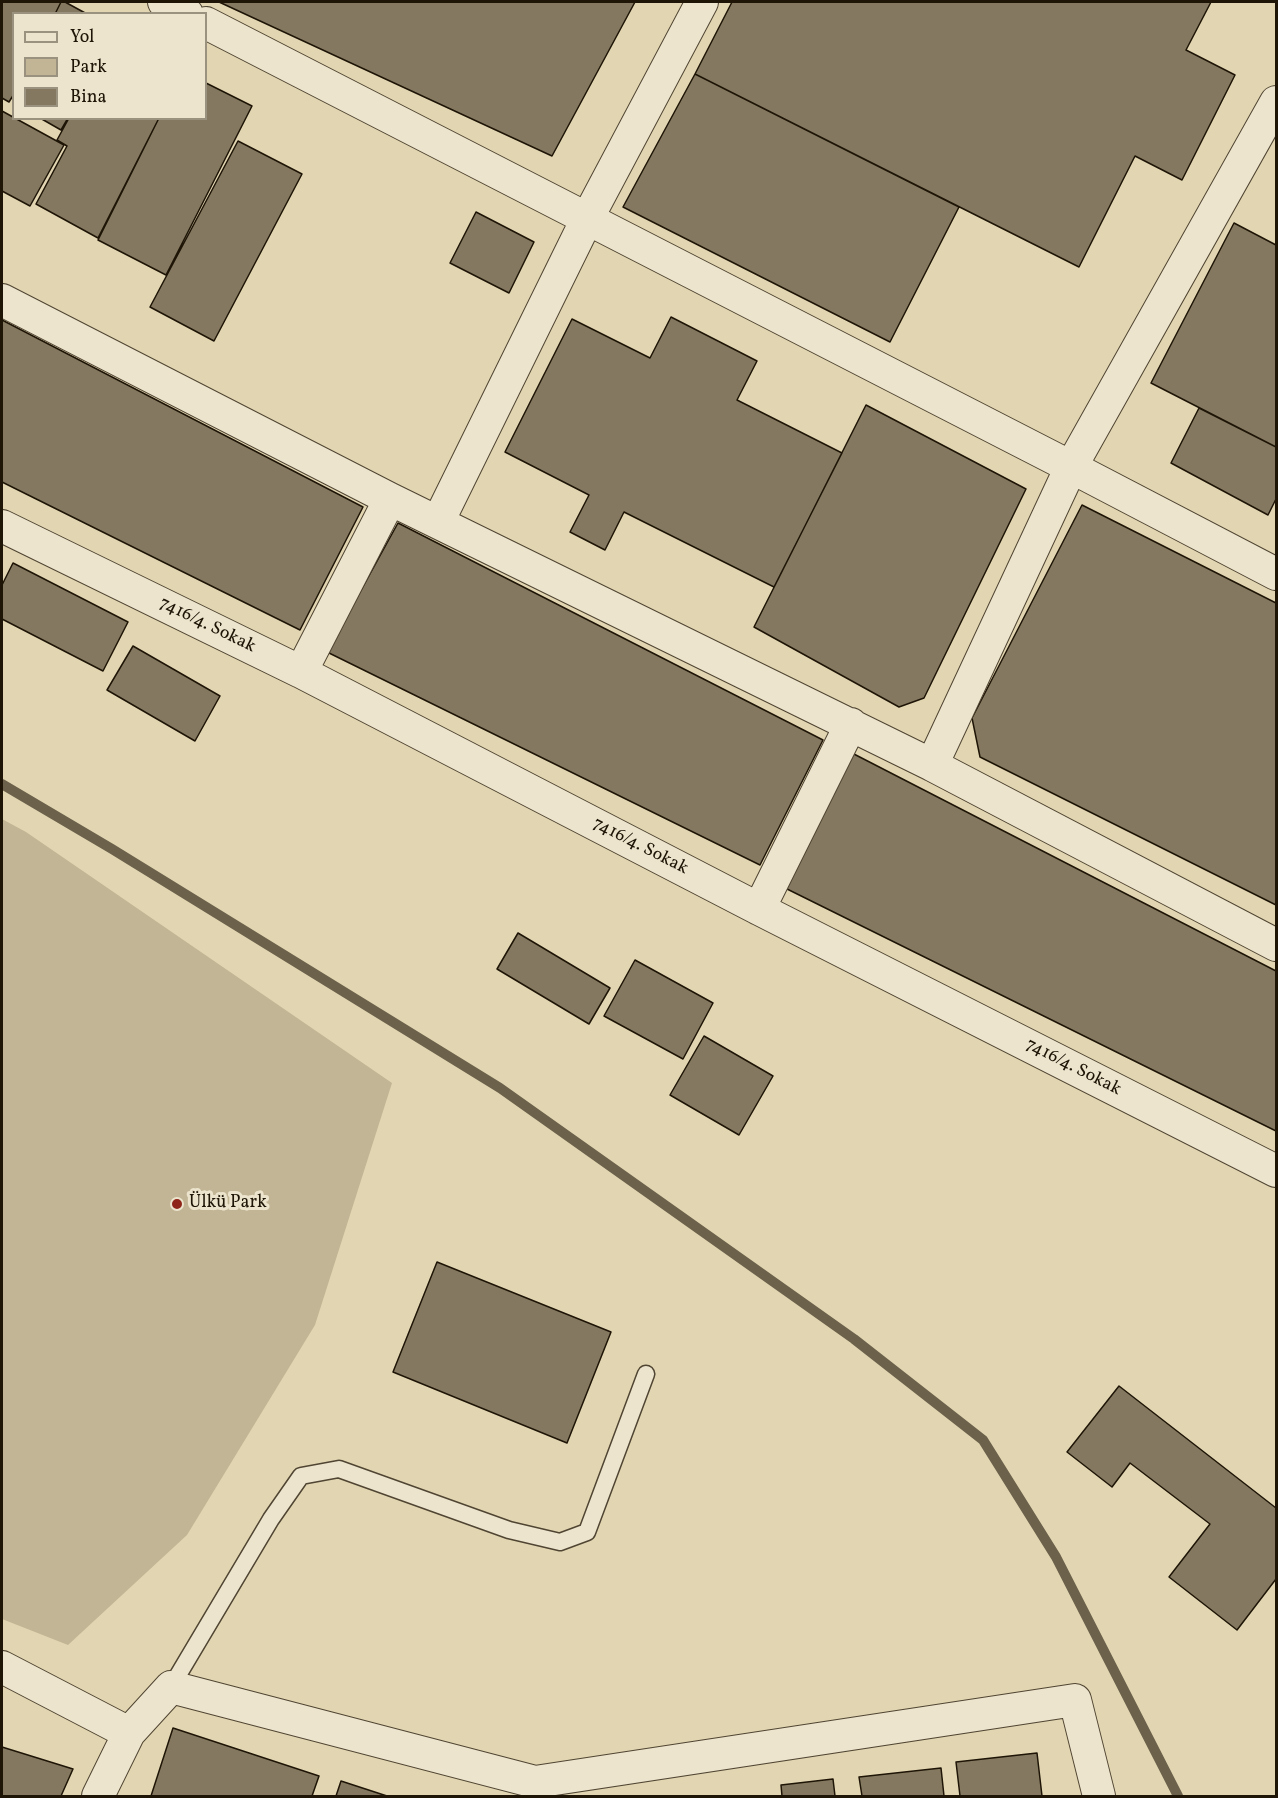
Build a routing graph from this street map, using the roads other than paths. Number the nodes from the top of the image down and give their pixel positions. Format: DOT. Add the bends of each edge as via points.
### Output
graph roads {
  1 [pos="164,2"];
  2 [pos="702,2"];
  3 [pos="184,12"];
  4 [pos="207,24"];
  5 [pos="1276,102"];
  6 [pos="1266,146"];
  7 [pos="587,219"];
  8 [pos="2,300"];
  9 [pos="1071,467"];
  10 [pos="390,499"];
  11 [pos="438,522"];
  12 [pos="2,526"];
  13 [pos="1276,574"];
  14 [pos="301,672"];
  15 [pos="851,724"];
  16 [pos="932,765"];
  17 [pos="759,909"];
  18 [pos="1276,945"];
  19 [pos="1276,1171"];
  20 [pos="646,1374"];
  21 [pos="2,1667"];
  22 [pos="171,1687"];
  23 [pos="129,1733"];
  24 [pos="535,1792"];
  25 [pos="98,1797"];
  26 [pos="1100,1797"];
  1 -- 3 [label="street"];
  2 -- 7 [label="street"];
  4 -- 7 [label="street"];
  5 -- 6 [label="street"];
  6 -- 9 [label="street"];
  7 -- 9 [label="street"];
  7 -- 11 [label="street"];
  8 -- 10 [label="street"];
  9 -- 13 [label="street"];
  9 -- 16 [label="street"];
  10 -- 11 [label="street"];
  10 -- 14 [label="street"];
  11 -- 15 [label="street"];
  12 -- 14 [label="street, 7416/4. Sokak"];
  14 -- 17 [label="street, 7416/4. Sokak"];
  15 -- 16 [label="street"];
  15 -- 17 [label="street"];
  16 -- 18 [label="street"];
  17 -- 19 [label="street, 7416/4. Sokak"];
  20 -- 22 [label="lane" via="587,1532 560,1542 509,1530 339,1469 301,1476"];
  21 -- 23 [label="street"];
  22 -- 23 [label="street"];
  22 -- 24 [label="street"];
  23 -- 25 [label="street"];
  24 -- 26 [label="street" via="1075,1700"];
}
